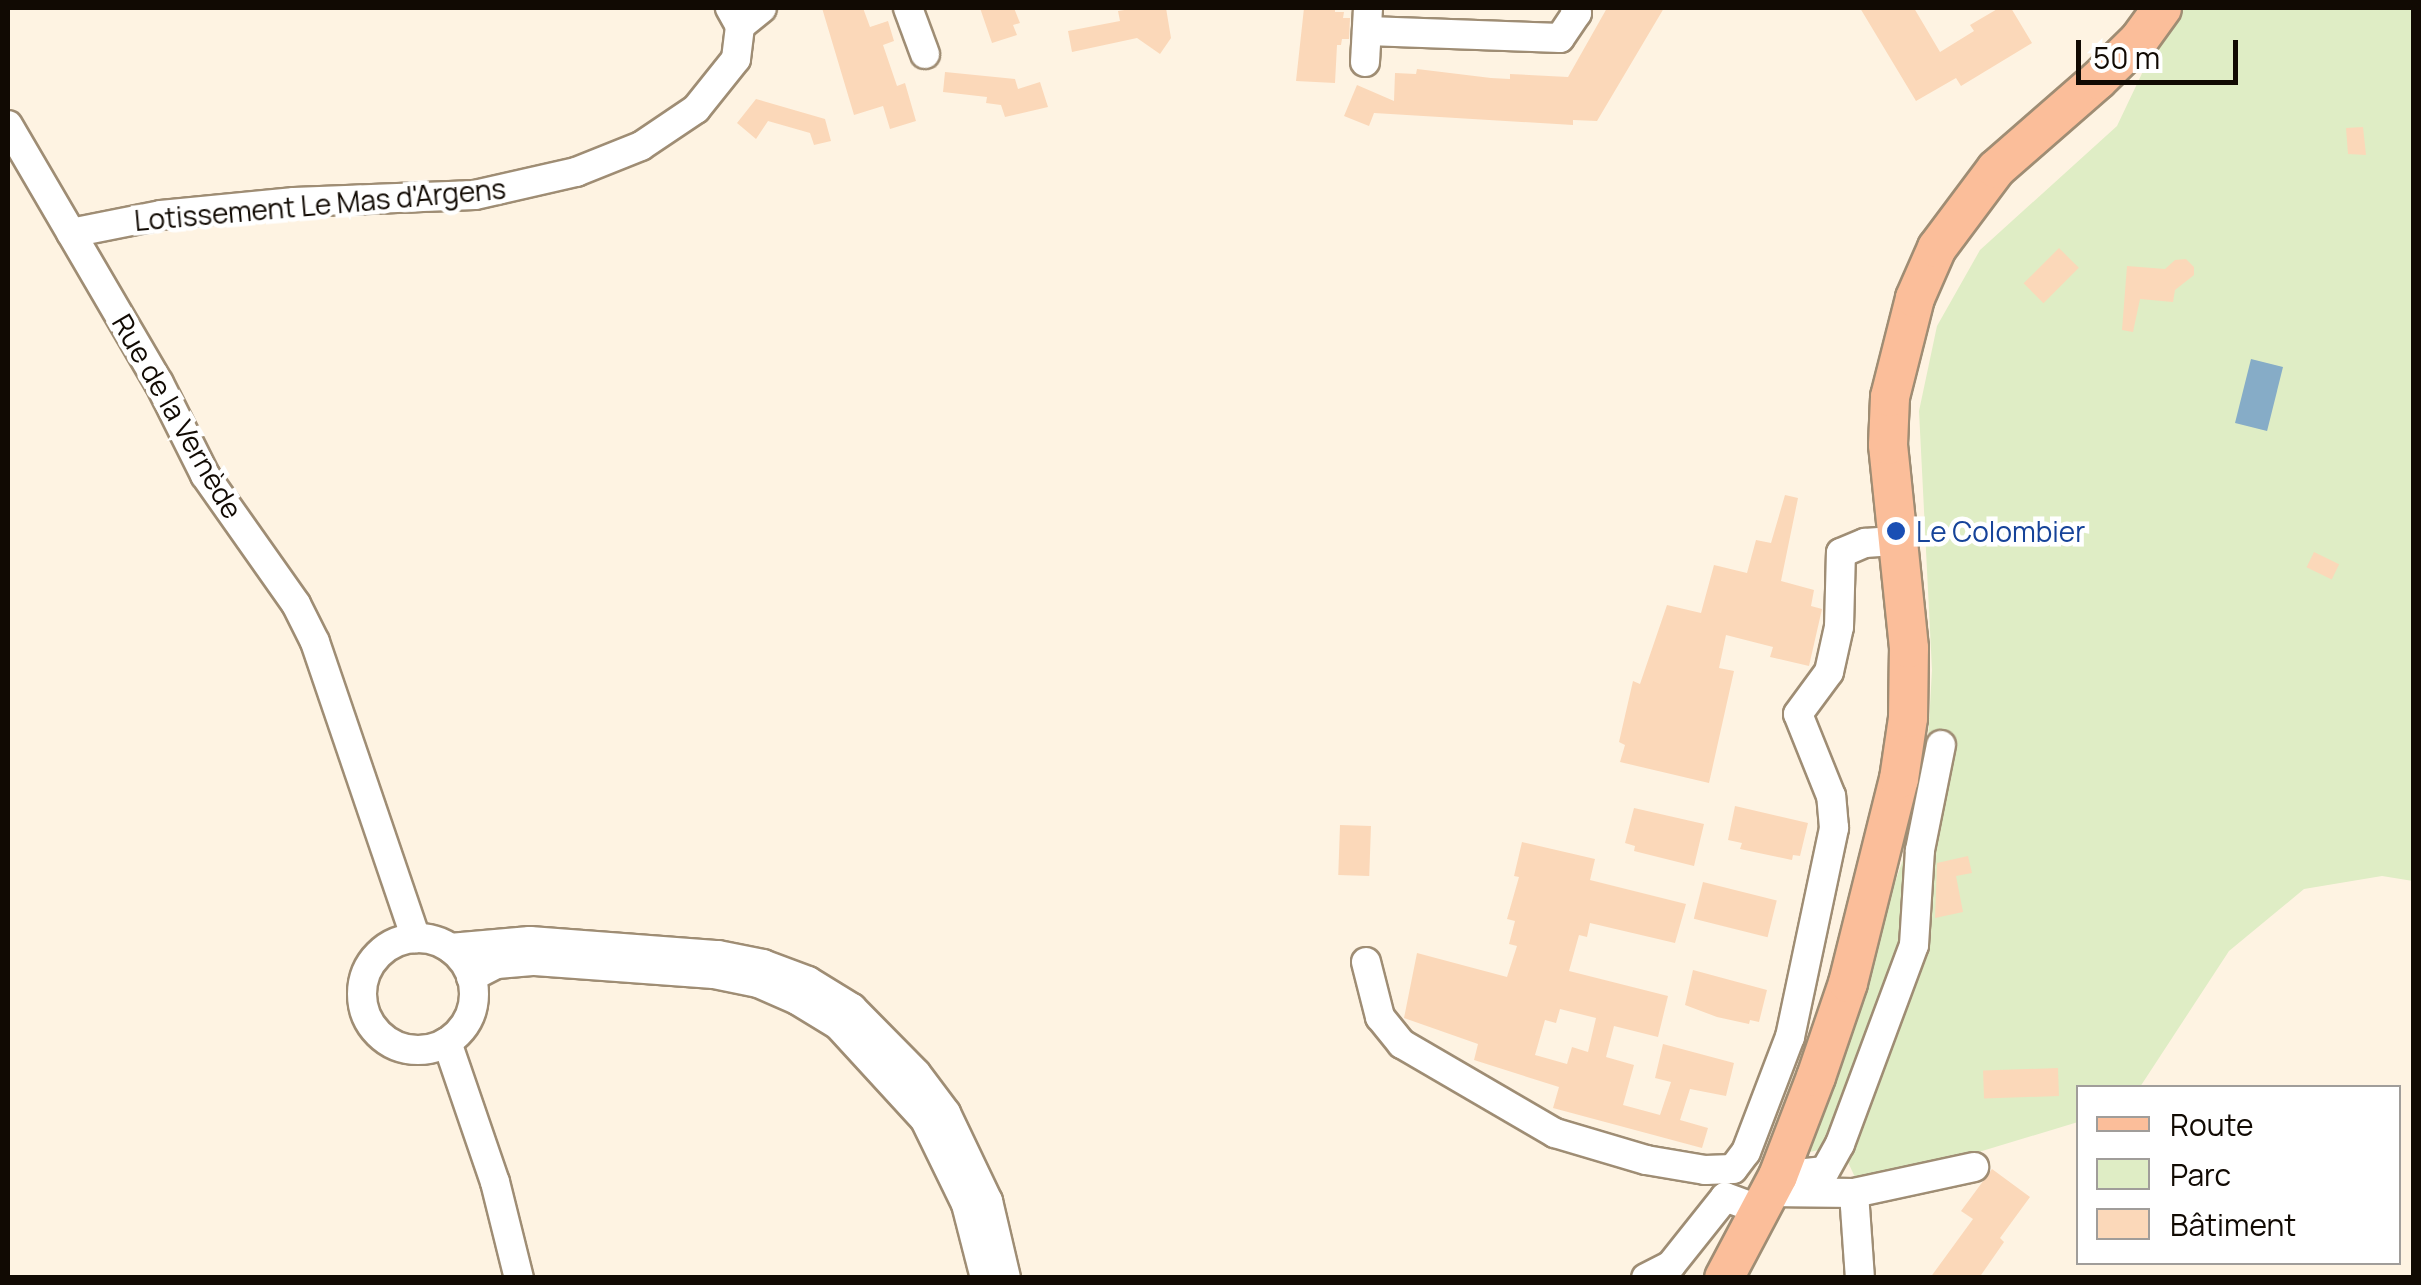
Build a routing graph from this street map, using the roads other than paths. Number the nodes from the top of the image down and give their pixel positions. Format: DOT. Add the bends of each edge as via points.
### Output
graph roads {
  1 [pos="762,8"];
  2 [pos="908,8"];
  3 [pos="1575,8"];
  4 [pos="2162,8"];
  5 [pos="735,17"];
  6 [pos="1368,20"];
  7 [pos="925,54"];
  8 [pos="1365,62"];
  9 [pos="8,125"];
  10 [pos="71,233"];
  11 [pos="1897,541"];
  12 [pos="1941,745"];
  13 [pos="416,938"];
  14 [pos="450,948"];
  15 [pos="1366,962"];
  16 [pos="472,977"];
  17 [pos="446,1042"];
  18 [pos="1974,1167"];
  19 [pos="1769,1193"];
  20 [pos="1854,1193"];
  21 [pos="519,1278"];
  22 [pos="985,1278"];
  23 [pos="1006,1278"];
  24 [pos="1646,1278"];
  25 [pos="1724,1278"];
  26 [pos="1860,1278"];
  1 -- 5 [label="street, Lotissement Le Mas d'Argens"];
  2 -- 7 [label="street"];
  3 -- 6 [label="street" via="1560,38"];
  4 -- 11 [label="main road" via="2139,40 1996,169 1937,248 1915,298 1890,396"];
  5 -- 10 [label="street, Lotissement Le Mas d'Argens" via="736,59 696,110 641,146 576,172 476,195 294,202 161,215"];
  6 -- 8 [label="street"];
  9 -- 10 [label="street, Rue de la Vernède"];
  10 -- 13 [label="street, Rue de la Vernède" via="205,475 296,604"];
  11 -- 15 [label="street" via="1841,553 1838,628 1828,672 1798,714 1831,796 1834,828 1790,1037 1733,1170 1646,1160 1555,1133 1402,1044 1380,1017"];
  11 -- 19 [label="main road" via="1909,648 1899,779 1848,983"];
  12 -- 19 [label="street" via="1920,850 1914,945 1840,1144 1825,1171"];
  13 -- 14 [label="street"];
  13 -- 17 [label="street" via="398,942 370,964 362,998 366,1016 392,1044 410,1050"];
  14 -- 16 [label="street"];
  14 -- 23 [label="street" via="530,941 718,955 808,981 852,1008 946,1113 988,1201"];
  16 -- 17 [label="street" via="471,1013"];
  16 -- 22 [label="street" via="497,964 534,960 714,974 798,1000 838,1025 925,1120 966,1204"];
  17 -- 21 [label="street" via="495,1182"];
  18 -- 20 [label="street"];
  19 -- 20 [label="street"];
  19 -- 24 [label="street" via="1725,1197 1670,1266"];
  19 -- 25 [label="main road"];
  20 -- 26 [label="street"];
}
